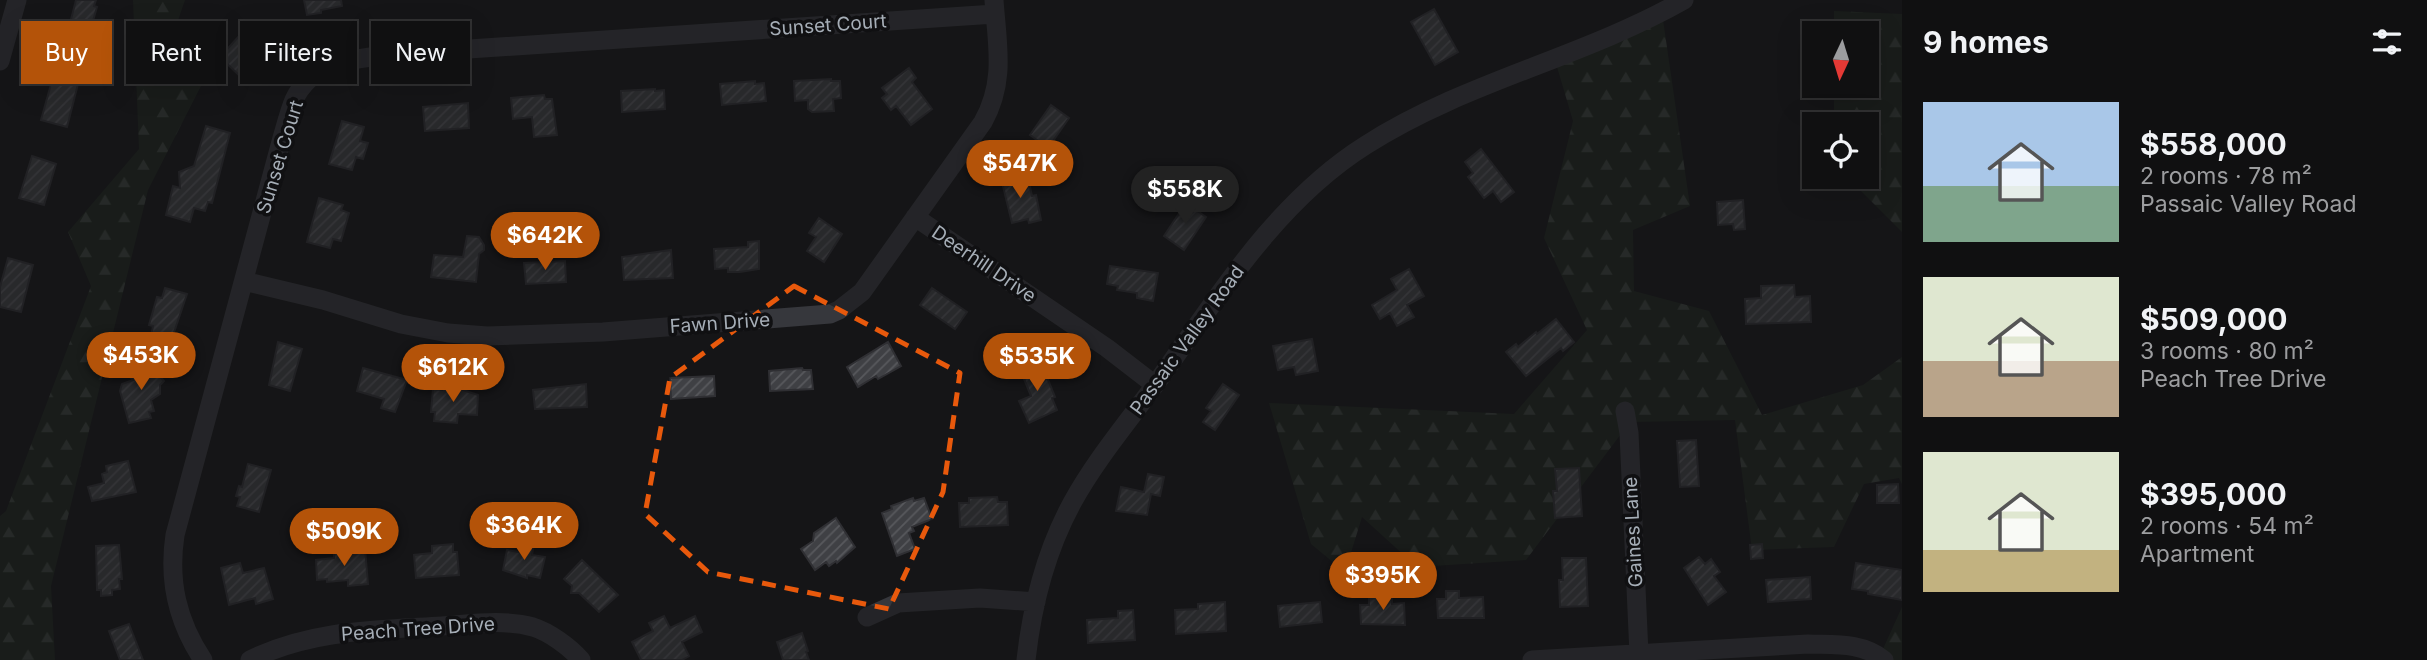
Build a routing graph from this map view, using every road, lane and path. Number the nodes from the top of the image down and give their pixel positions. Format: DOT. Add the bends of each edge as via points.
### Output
graph roads {
  1 [pos="17,0"];
  2 [pos="1684,0"];
  3 [pos="995,7"];
  4 [pos="0,61"];
  5 [pos="915,217"];
  6 [pos="244,281"];
  7 [pos="1155,385"];
  8 [pos="1625,411"];
  9 [pos="1036,602"];
  10 [pos="867,617"];
  11 [pos="1639,654"];
  12 [pos="203,660"];
  13 [pos="250,660"];
  14 [pos="581,660"];
  15 [pos="1026,660"];
  16 [pos="1532,660"];
  17 [pos="1884,660"];
  1 -- 4 [label="street"];
  2 -- 7 [label="street, Passaic Valley Road" via="1591,46 1436,107 1363,146 1304,195 1256,245"];
  3 -- 5 [label="street, Fawn Drive" via="999,64 993,105"];
  3 -- 6 [label="street, Sunset Court" via="394,54 336,63 304,85 294,101"];
  5 -- 6 [label="street, Fawn Drive" via="855,299 830,314 811,316 487,336 401,324"];
  5 -- 7 [label="street, Deerhill Drive"];
  6 -- 12 [label="street, Sunset Court" via="172,554 179,611"];
  7 -- 9 [label="street, Passaic Valley Road" via="1072,503"];
  8 -- 11 [label="street, Gaines Lane"];
  9 -- 10 [label="street" via="980,598 898,603"];
  9 -- 15 [label="street, Passaic Valley Road"];
  11 -- 16 [label="street"];
  11 -- 17 [label="street" via="1849,645 1873,651"];
  13 -- 14 [label="street, Peach Tree Drive" via="327,635 498,623 533,627"];
}
